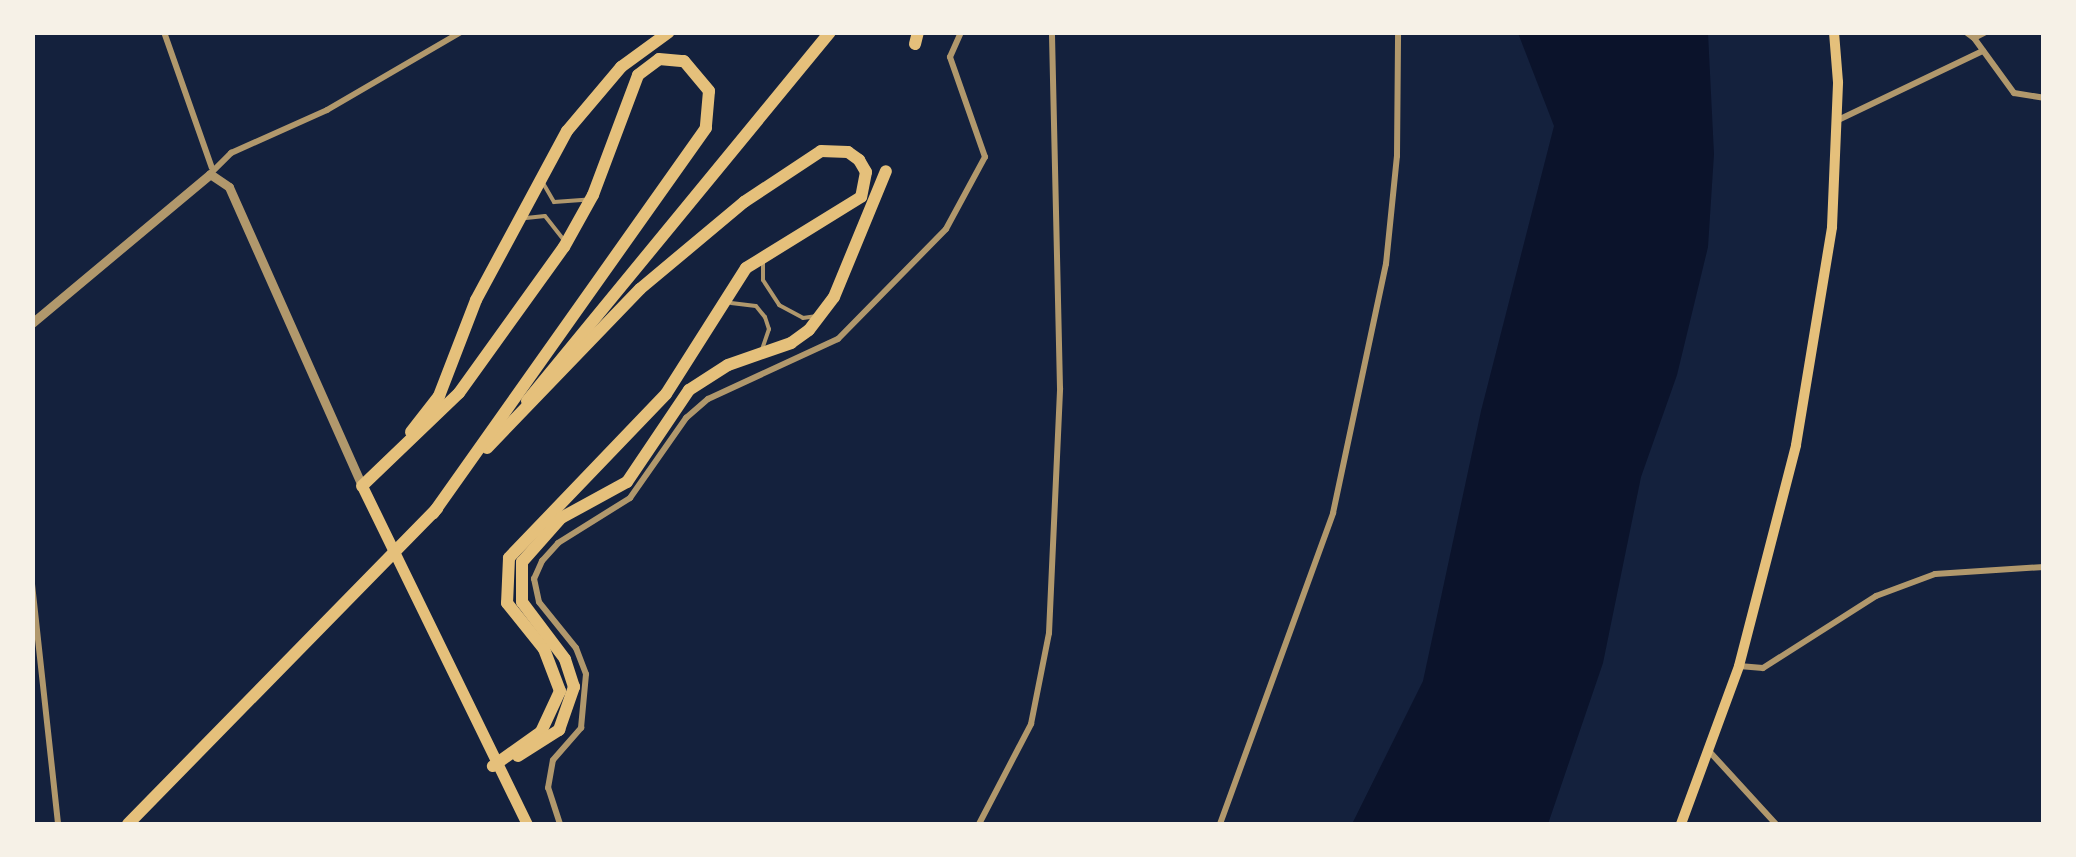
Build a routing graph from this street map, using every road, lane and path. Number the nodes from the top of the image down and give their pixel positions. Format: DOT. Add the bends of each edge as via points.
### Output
graph roads {
  1 [pos="164,32"];
  2 [pos="461,32"];
  3 [pos="669,32"];
  4 [pos="830,32"];
  5 [pos="961,32"];
  6 [pos="1052,32"];
  7 [pos="1398,32"];
  8 [pos="1834,32"];
  9 [pos="1986,32"];
  10 [pos="1970,36"];
  11 [pos="1983,51"];
  12 [pos="2044,98"];
  13 [pos="1836,121"];
  14 [pos="211,172"];
  15 [pos="886,172"];
  16 [pos="542,174"];
  17 [pos="593,195"];
  18 [pos="517,222"];
  19 [pos="564,246"];
  20 [pos="766,250"];
  21 [pos="716,308"];
  22 [pos="821,315"];
  23 [pos="32,322"];
  24 [pos="758,354"];
  25 [pos="487,448"];
  26 [pos="362,486"];
  27 [pos="432,513"];
  28 [pos="2044,567"];
  29 [pos="32,584"];
  30 [pos="1740,666"];
  31 [pos="1709,751"];
  32 [pos="493,766"];
  33 [pos="58,824"];
  34 [pos="128,824"];
  35 [pos="527,824"];
  36 [pos="560,824"];
  37 [pos="979,824"];
  38 [pos="1220,824"];
  39 [pos="1681,824"];
  40 [pos="1776,824"];
  1 -- 14 [label="street"];
  2 -- 14 [label="street"];
  3 -- 16 [label="highway" via="601,88"];
  4 -- 25 [label="highway"];
  5 -- 36 [label="street" via="950,57 986,158 946,230 838,339 708,399 686,418 630,498 558,543 542,561 534,578 540,602 576,648 586,674 582,728 553,760 548,788"];
  6 -- 37 [label="street" via="1060,388 1050,633 1031,724"];
  7 -- 38 [label="street" via="1397,156 1386,264 1333,513"];
  8 -- 13 [label="main road"];
  9 -- 10 [label="street"];
  10 -- 11 [label="street"];
  11 -- 12 [label="street" via="2014,93"];
  11 -- 13 [label="street"];
  13 -- 30 [label="main road" via="1832,227 1796,446"];
  14 -- 23 [label="street"];
  14 -- 26 [label="street" via="230,186"];
  15 -- 22 [label="highway"];
  16 -- 17 [label="lane" via="554,202 575,206"];
  16 -- 18 [label="highway"];
  17 -- 19 [label="highway"];
  17 -- 27 [label="highway" via="638,75 659,59 694,68 712,102 706,128"];
  18 -- 19 [label="lane" via="545,216 560,228"];
  18 -- 26 [label="highway" via="476,300 439,396"];
  19 -- 26 [label="highway" via="460,393"];
  20 -- 21 [label="highway"];
  20 -- 22 [label="lane" via="763,280 778,305 803,318"];
  20 -- 25 [label="highway" via="861,197 866,172 858,160 848,152 821,151 744,202 640,289"];
  21 -- 24 [label="lane" via="756,306 769,329"];
  21 -- 32 [label="highway" via="666,394 509,558 507,603 553,664 560,691 542,732"];
  22 -- 24 [label="highway" via="790,343"];
  24 -- 32 [label="highway" via="690,390 627,482 562,518 522,562 517,589 571,672 573,703 548,740"];
  25 -- 27 [label="highway"];
  26 -- 32 [label="main road"];
  27 -- 34 [label="highway"];
  28 -- 30 [label="street" via="1935,574 1876,596 1762,668"];
  29 -- 33 [label="street"];
  30 -- 31 [label="main road"];
  31 -- 39 [label="main road"];
  31 -- 40 [label="street"];
  32 -- 35 [label="main road"];
}
